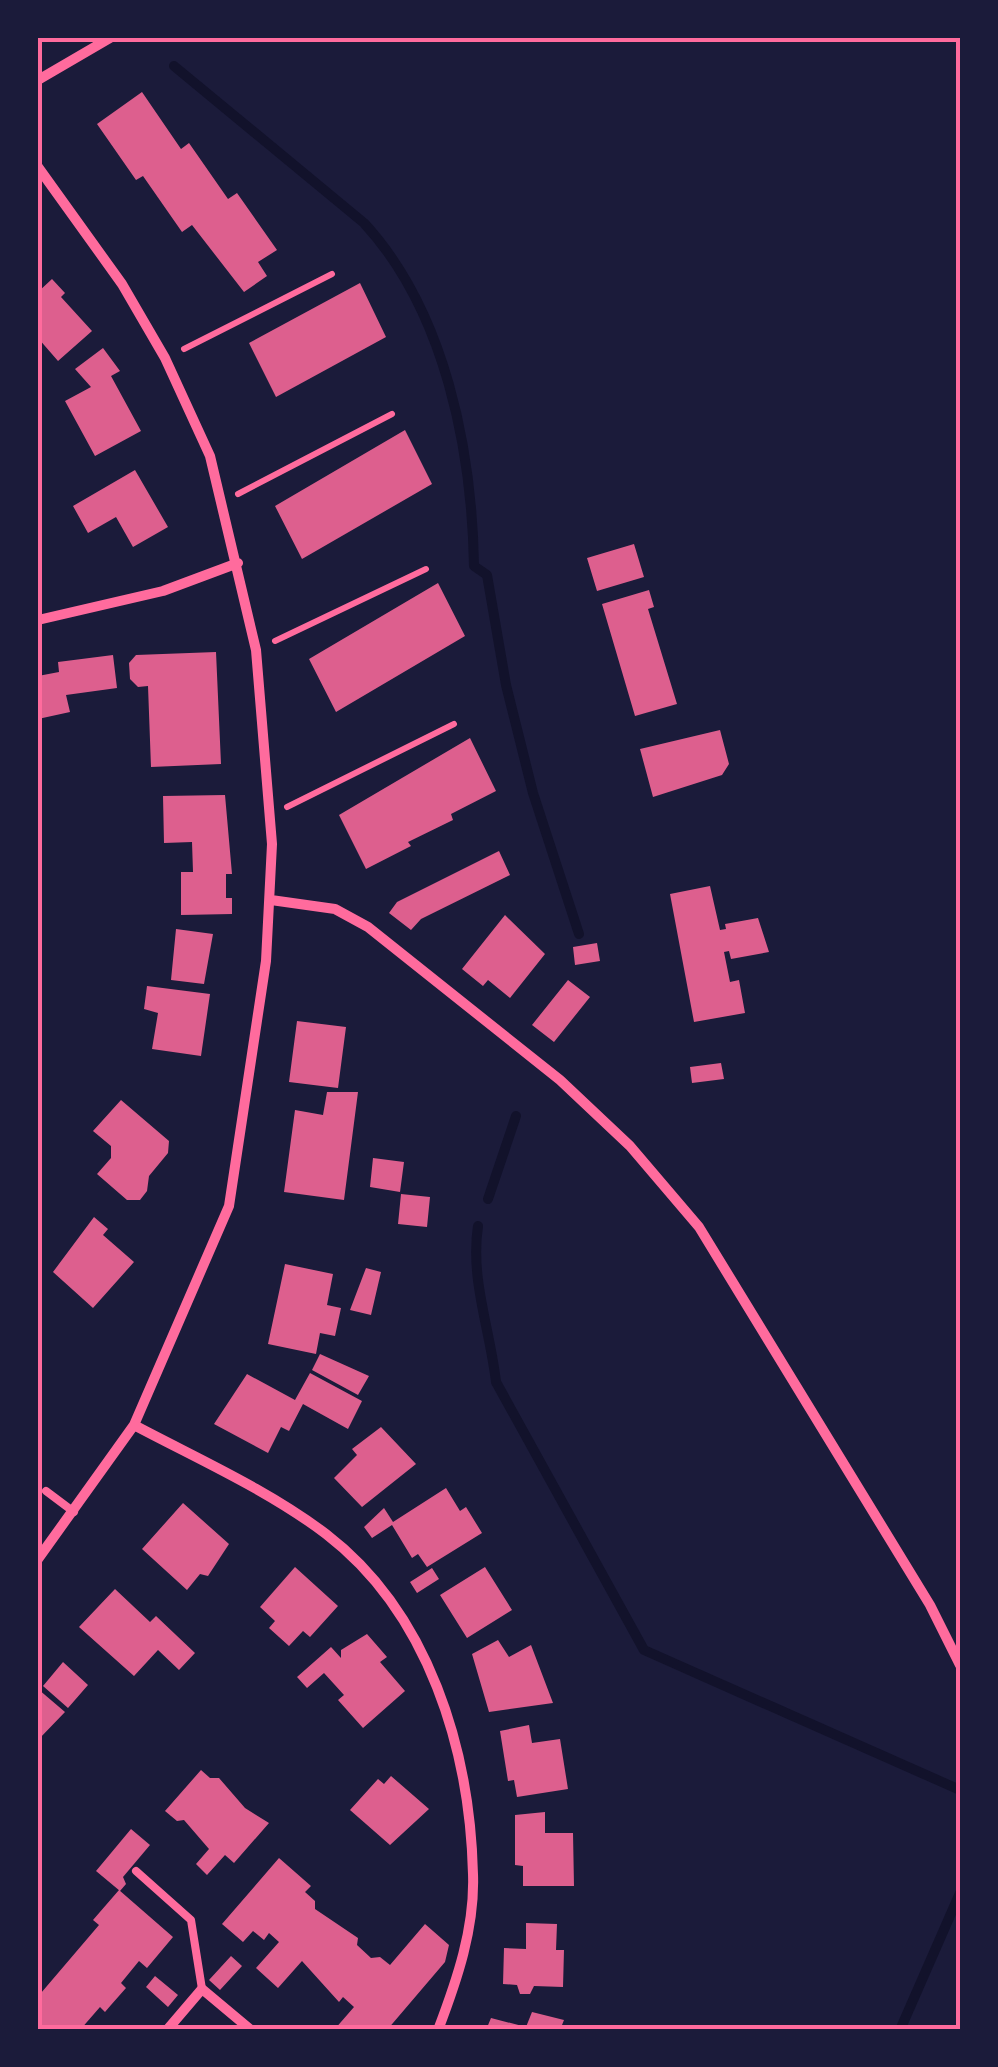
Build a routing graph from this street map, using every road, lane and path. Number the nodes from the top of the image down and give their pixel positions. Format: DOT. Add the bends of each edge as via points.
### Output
graph roads {
  1 [pos="110,38"];
  2 [pos="38,80"];
  3 [pos="38,168"];
  4 [pos="332,274"];
  5 [pos="165,358"];
  6 [pos="392,414"];
  7 [pos="223,501"];
  8 [pos="238,563"];
  9 [pos="426,569"];
  10 [pos="38,620"];
  11 [pos="256,650"];
  12 [pos="454,724"];
  13 [pos="272,814"];
  14 [pos="271,900"];
  15 [pos="134,1424"];
  16 [pos="46,1490"];
  17 [pos="74,1512"];
  18 [pos="38,1560"];
  19 [pos="960,1665"];
  20 [pos="136,1871"];
  21 [pos="202,1989"];
  22 [pos="167,2030"];
  23 [pos="251,2030"];
  24 [pos="438,2030"];
  1 -- 2 [label="street"];
  3 -- 5 [label="street" via="112,269"];
  4 -- 5 [label="path"];
  5 -- 7 [label="street"];
  6 -- 7 [label="path"];
  7 -- 8 [label="street"];
  8 -- 10 [label="street" via="163,591"];
  8 -- 11 [label="street"];
  9 -- 11 [label="path"];
  11 -- 13 [label="street"];
  12 -- 13 [label="path"];
  13 -- 14 [label="street"];
  14 -- 15 [label="street" via="258,1033 229,1206"];
  14 -- 19 [label="street" via="336,910 368,926 560,1080 630,1146 699,1227"];
  15 -- 17 [label="street"];
  15 -- 24 [label="street" via="329,1536 388,1598 437,1681 463,1770 474,1876 457,1982"];
  16 -- 17 [label="lane"];
  17 -- 18 [label="street"];
  20 -- 21 [label="lane" via="191,1920"];
  21 -- 22 [label="street"];
  21 -- 23 [label="street"];
}
